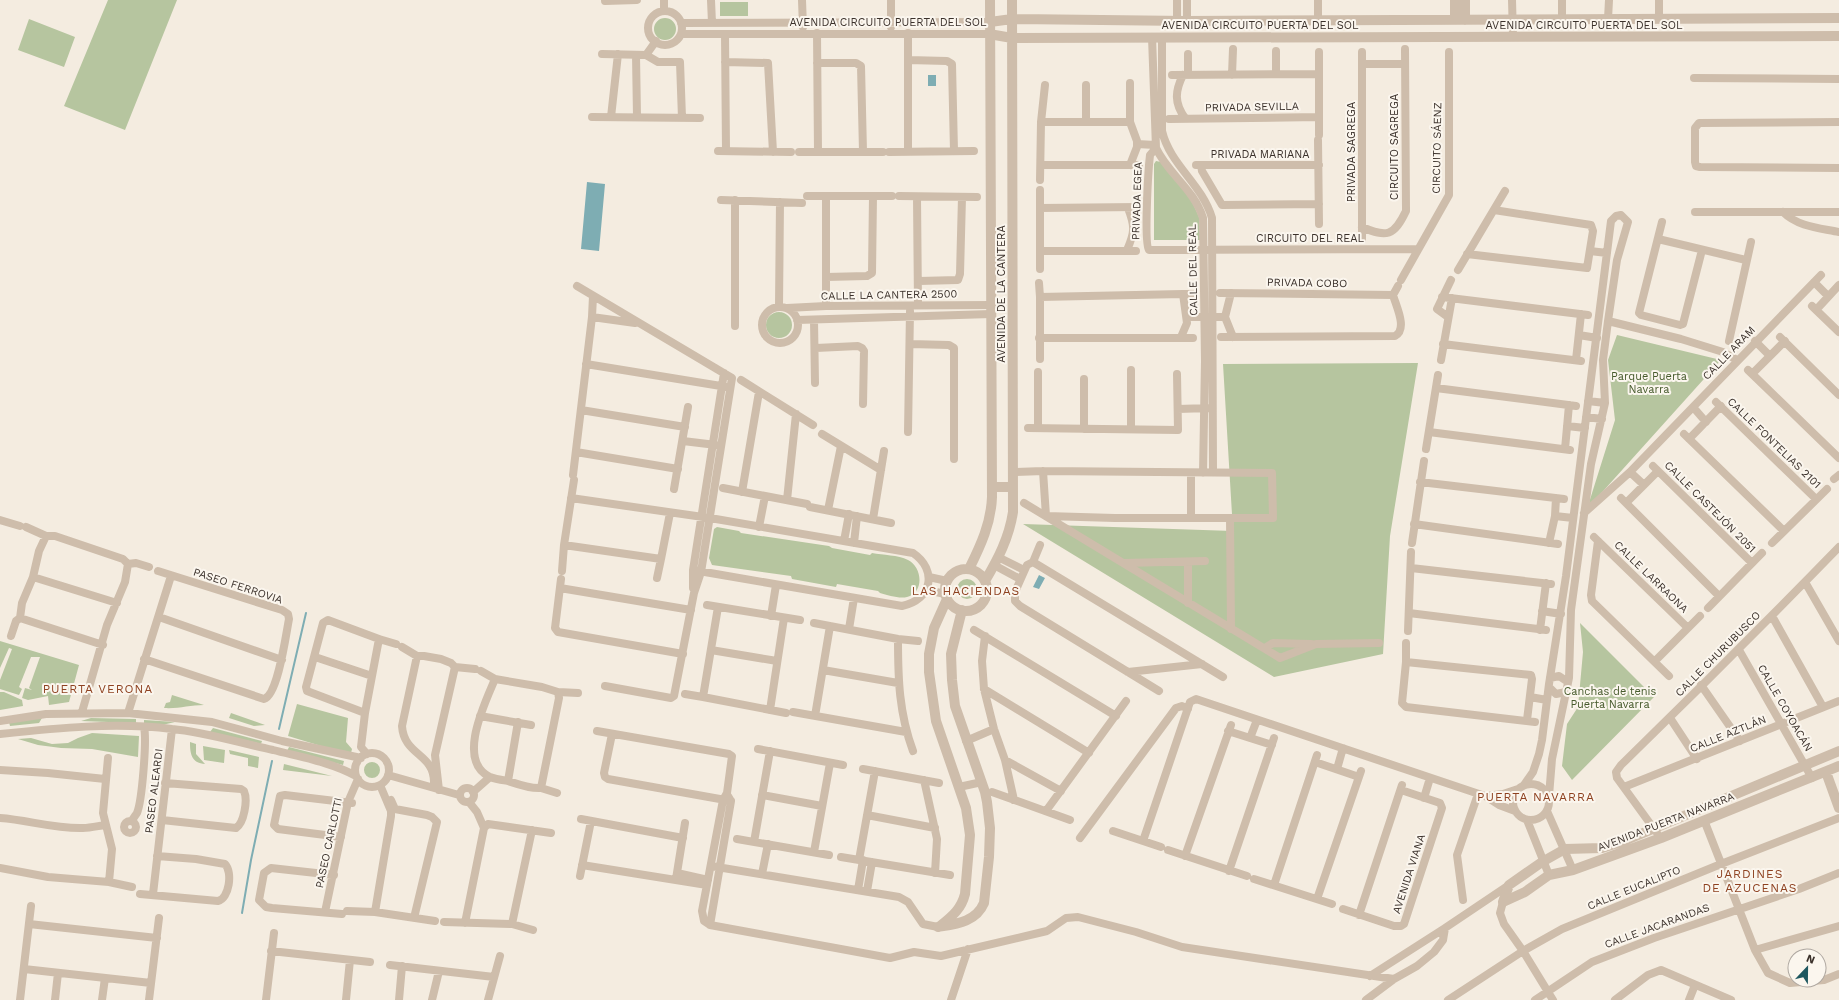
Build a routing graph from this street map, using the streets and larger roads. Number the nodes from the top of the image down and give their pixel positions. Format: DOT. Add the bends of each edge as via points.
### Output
graph roads {
  1 [pos="618,0"];
  2 [pos="637,0"];
  3 [pos="664,0"];
  4 [pos="711,0"];
  5 [pos="802,0"];
  6 [pos="891,0"];
  7 [pos="990,0"];
  8 [pos="1012,0"];
  9 [pos="1177,0"];
  10 [pos="1187,0"];
  11 [pos="1318,0"];
  12 [pos="1455,0"];
  13 [pos="1465,0"];
  14 [pos="1512,0"];
  15 [pos="1562,0"];
  16 [pos="1609,0"];
  17 [pos="1659,0"];
  18 [pos="605,1"];
  19 [pos="664,11"];
  20 [pos="1839,18"];
  21 [pos="1562,19"];
  22 [pos="1608,19"];
  23 [pos="1659,19"];
  24 [pos="1012,20"];
  25 [pos="1318,20"];
  26 [pos="1460,20"];
  27 [pos="1512,20"];
  28 [pos="1182,21"];
  29 [pos="891,22"];
  30 [pos="990,22"];
  31 [pos="681,23"];
  32 [pos="712,23"];
  33 [pos="802,23"];
  34 [pos="803,33"];
  35 [pos="892,33"];
  36 [pos="908,33"];
  37 [pos="681,34"];
  38 [pos="725,34"];
  39 [pos="817,34"];
  40 [pos="989,34"];
  41 [pos="1513,36"];
  42 [pos="1839,36"];
  43 [pos="1157,37"];
  44 [pos="1012,38"];
  45 [pos="656,41"];
  46 [pos="1405,49"];
  47 [pos="1233,50"];
  48 [pos="1276,51"];
  49 [pos="1319,52"];
  50 [pos="1362,52"];
  51 [pos="1449,52"];
  52 [pos="602,54"];
  53 [pos="618,54"];
  54 [pos="1188,54"];
  55 [pos="636,55"];
  56 [pos="646,55"];
  57 [pos="908,60"];
  58 [pos="725,62"];
  59 [pos="817,63"];
  60 [pos="1152,64"];
  61 [pos="1162,64"];
  62 [pos="1362,64"];
  63 [pos="1405,64"];
  64 [pos="1276,74"];
  65 [pos="1319,74"];
  66 [pos="1172,75"];
  67 [pos="1186,75"];
  68 [pos="1232,75"];
  69 [pos="1694,78"];
  70 [pos="1839,79"];
  71 [pos="1153,82"];
  72 [pos="1162,82"];
  73 [pos="1130,83"];
  74 [pos="1045,85"];
  75 [pos="1086,85"];
  76 [pos="1176,98"];
  77 [pos="1162,99"];
  78 [pos="592,117"];
  79 [pos="611,117"];
  80 [pos="637,117"];
  81 [pos="1319,117"];
  82 [pos="682,118"];
  83 [pos="700,118"];
  84 [pos="1170,118"];
  85 [pos="1184,118"];
  86 [pos="1041,122"];
  87 [pos="1086,122"];
  88 [pos="1130,122"];
  89 [pos="1839,122"];
  90 [pos="1137,144"];
  91 [pos="1156,146"];
  92 [pos="718,151"];
  93 [pos="726,151"];
  94 [pos="954,151"];
  95 [pos="974,151"];
  96 [pos="773,152"];
  97 [pos="818,152"];
  98 [pos="864,152"];
  99 [pos="908,152"];
  100 [pos="1040,165"];
  101 [pos="1130,165"];
  102 [pos="1139,165"];
  103 [pos="1319,165"];
  104 [pos="1839,168"];
  105 [pos="1206,178"];
  106 [pos="1040,180"];
  107 [pos="1195,185"];
  108 [pos="1040,190"];
  109 [pos="1505,191"];
  110 [pos="826,196"];
  111 [pos="873,196"];
  112 [pos="917,196"];
  113 [pos="962,197"];
  114 [pos="977,197"];
  115 [pos="721,200"];
  116 [pos="735,200"];
  117 [pos="780,202"];
  118 [pos="1319,204"];
  119 [pos="1138,207"];
  120 [pos="1040,208"];
  121 [pos="1128,208"];
  122 [pos="1494,210"];
  123 [pos="1695,212"];
  124 [pos="1783,212"];
  125 [pos="1839,212"];
  126 [pos="1662,222"];
  127 [pos="1319,224"];
  128 [pos="1362,227"];
  129 [pos="1134,232"];
  130 [pos="1147,232"];
  131 [pos="1839,232"];
  132 [pos="1385,235"];
  133 [pos="1658,239"];
  134 [pos="1362,240"];
  135 [pos="1751,242"];
  136 [pos="1384,249"];
  137 [pos="1417,249"];
  138 [pos="1127,250"];
  139 [pos="1136,250"];
  140 [pos="1208,250"];
  141 [pos="1702,250"];
  142 [pos="1040,251"];
  143 [pos="1590,251"];
  144 [pos="1608,253"];
  145 [pos="1467,254"];
  146 [pos="1746,260"];
  147 [pos="1040,269"];
  148 [pos="1458,270"];
  149 [pos="1821,274"];
  150 [pos="826,277"];
  151 [pos="1451,280"];
  152 [pos="918,281"];
  153 [pos="1814,282"];
  154 [pos="1039,283"];
  155 [pos="1839,285"];
  156 [pos="577,286"];
  157 [pos="1220,293"];
  158 [pos="1231,293"];
  159 [pos="1183,294"];
  160 [pos="1193,294"];
  161 [pos="1393,295"];
  162 [pos="593,296"];
  163 [pos="1828,296"];
  164 [pos="1040,297"];
  165 [pos="1442,297"];
  166 [pos="1452,298"];
  167 [pos="914,305"];
  168 [pos="826,306"];
  169 [pos="783,308"];
  170 [pos="991,310"];
  171 [pos="910,316"];
  172 [pos="592,317"];
  173 [pos="1188,317"];
  174 [pos="1208,317"];
  175 [pos="1225,317"];
  176 [pos="1448,317"];
  177 [pos="797,320"];
  178 [pos="814,320"];
  179 [pos="1661,321"];
  180 [pos="1608,322"];
  181 [pos="638,323"];
  182 [pos="735,326"];
  183 [pos="1839,332"];
  184 [pos="1657,334"];
  185 [pos="1579,335"];
  186 [pos="1181,337"];
  187 [pos="1221,337"];
  188 [pos="1233,337"];
  189 [pos="1040,338"];
  190 [pos="1193,338"];
  191 [pos="1597,338"];
  192 [pos="1729,341"];
  193 [pos="1756,341"];
  194 [pos="910,344"];
  195 [pos="1443,344"];
  196 [pos="816,348"];
  197 [pos="1770,356"];
  198 [pos="1040,359"];
  199 [pos="1441,360"];
  200 [pos="1737,360"];
  201 [pos="1208,361"];
  202 [pos="586,364"];
  203 [pos="1131,370"];
  204 [pos="1038,372"];
  205 [pos="1177,374"];
  206 [pos="1438,375"];
  207 [pos="1084,379"];
  208 [pos="741,380"];
  209 [pos="815,383"];
  210 [pos="727,387"];
  211 [pos="1436,388"];
  212 [pos="760,392"];
  213 [pos="1839,395"];
  214 [pos="1588,401"];
  215 [pos="1605,403"];
  216 [pos="863,404"];
  217 [pos="688,407"];
  218 [pos="1693,407"];
  219 [pos="1204,408"];
  220 [pos="1213,408"];
  221 [pos="1178,409"];
  222 [pos="581,410"];
  223 [pos="723,411"];
  224 [pos="796,414"];
  225 [pos="1586,417"];
  226 [pos="1602,420"];
  227 [pos="1706,422"];
  228 [pos="813,425"];
  229 [pos="1567,426"];
  230 [pos="685,427"];
  231 [pos="1028,428"];
  232 [pos="1038,428"];
  233 [pos="1585,428"];
  234 [pos="1084,429"];
  235 [pos="1131,429"];
  236 [pos="908,432"];
  237 [pos="1429,432"];
  238 [pos="822,434"];
  239 [pos="682,441"];
  240 [pos="712,444"];
  241 [pos="721,446"];
  242 [pos="841,446"];
  243 [pos="1426,449"];
  244 [pos="884,451"];
  245 [pos="576,452"];
  246 [pos="1839,458"];
  247 [pos="954,459"];
  248 [pos="1424,461"];
  249 [pos="678,469"];
  250 [pos="881,470"];
  251 [pos="1043,471"];
  252 [pos="1013,472"];
  253 [pos="1213,472"];
  254 [pos="1630,472"];
  255 [pos="1191,473"];
  256 [pos="1203,473"];
  257 [pos="1420,482"];
  258 [pos="1644,485"];
  259 [pos="992,487"];
  260 [pos="1013,487"];
  261 [pos="723,488"];
  262 [pos="674,489"];
  263 [pos="1827,489"];
  264 [pos="742,492"];
  265 [pos="767,496"];
  266 [pos="571,498"];
  267 [pos="1816,499"];
  268 [pos="787,500"];
  269 [pos="1024,503"];
  270 [pos="828,510"];
  271 [pos="670,513"];
  272 [pos="1584,513"];
  273 [pos="853,515"];
  274 [pos="1046,516"];
  275 [pos="1555,516"];
  276 [pos="706,518"];
  277 [pos="1191,518"];
  278 [pos="1230,518"];
  279 [pos="1573,518"];
  280 [pos="873,519"];
  281 [pos="0,520"];
  282 [pos="891,523"];
  283 [pos="1414,524"];
  284 [pos="762,527"];
  285 [pos="1784,531"];
  286 [pos="46,536"];
  287 [pos="844,541"];
  288 [pos="854,543"];
  289 [pos="1772,543"];
  290 [pos="564,545"];
  291 [pos="1040,545"];
  292 [pos="1839,548"];
  293 [pos="1762,553"];
  294 [pos="661,559"];
  295 [pos="996,561"];
  296 [pos="1205,561"];
  297 [pos="1033,562"];
  298 [pos="1188,562"];
  299 [pos="1124,563"];
  300 [pos="1752,563"];
  301 [pos="128,564"];
  302 [pos="1579,564"];
  303 [pos="1594,566"];
  304 [pos="150,567"];
  305 [pos="1411,568"];
  306 [pos="969,569"];
  307 [pos="1024,570"];
  308 [pos="158,571"];
  309 [pos="697,571"];
  310 [pos="172,576"];
  311 [pos="33,577"];
  312 [pos="929,577"];
  313 [pos="657,578"];
  314 [pos="1020,579"];
  315 [pos="947,581"];
  316 [pos="985,581"];
  317 [pos="1805,582"];
  318 [pos="776,585"];
  319 [pos="560,588"];
  320 [pos="927,590"];
  321 [pos="946,596"];
  322 [pos="1718,596"];
  323 [pos="854,598"];
  324 [pos="117,603"];
  325 [pos="1188,603"];
  326 [pos="707,605"];
  327 [pos="718,607"];
  328 [pos="1708,608"];
  329 [pos="691,610"];
  330 [pos="962,610"];
  331 [pos="1542,611"];
  332 [pos="1408,614"];
  333 [pos="1561,614"];
  334 [pos="771,616"];
  335 [pos="1700,616"];
  336 [pos="1772,616"];
  337 [pos="158,617"];
  338 [pos="20,618"];
  339 [pos="784,618"];
  340 [pos="800,620"];
  341 [pos="814,623"];
  342 [pos="830,626"];
  343 [pos="1688,628"];
  344 [pos="849,629"];
  345 [pos="1231,629"];
  346 [pos="974,630"];
  347 [pos="1408,631"];
  348 [pos="11,636"];
  349 [pos="985,636"];
  350 [pos="898,639"];
  351 [pos="379,640"];
  352 [pos="1839,640"];
  353 [pos="918,641"];
  354 [pos="1379,643"];
  355 [pos="1406,643"];
  356 [pos="1316,644"];
  357 [pos="103,645"];
  358 [pos="1265,648"];
  359 [pos="711,650"];
  360 [pos="1739,650"];
  361 [pos="683,654"];
  362 [pos="417,656"];
  363 [pos="315,657"];
  364 [pos="144,659"];
  365 [pos="282,660"];
  366 [pos="777,661"];
  367 [pos="1655,661"];
  368 [pos="1406,662"];
  369 [pos="1202,664"];
  370 [pos="455,667"];
  371 [pos="823,670"];
  372 [pos="1128,672"];
  373 [pos="372,676"];
  374 [pos="1669,676"];
  375 [pos="1223,677"];
  376 [pos="1550,678"];
  377 [pos="495,679"];
  378 [pos="1568,682"];
  379 [pos="898,684"];
  380 [pos="1701,684"];
  381 [pos="605,686"];
  382 [pos="1549,687"];
  383 [pos="984,689"];
  384 [pos="1159,691"];
  385 [pos="558,692"];
  386 [pos="1566,692"];
  387 [pos="578,693"];
  388 [pos="685,694"];
  389 [pos="703,697"];
  390 [pos="1530,697"];
  391 [pos="1547,700"];
  392 [pos="1839,701"];
  393 [pos="1126,702"];
  394 [pos="1823,707"];
  395 [pos="1188,709"];
  396 [pos="770,710"];
  397 [pos="82,712"];
  398 [pos="128,713"];
  399 [pos="365,713"];
  400 [pos="46,714"];
  401 [pos="480,716"];
  402 [pos="815,716"];
  403 [pos="1116,716"];
  404 [pos="1670,718"];
  405 [pos="1257,720"];
  406 [pos="0,721"];
  407 [pos="212,722"];
  408 [pos="518,722"];
  409 [pos="1781,724"];
  410 [pos="531,725"];
  411 [pos="144,727"];
  412 [pos="48,729"];
  413 [pos="175,729"];
  414 [pos="994,729"];
  415 [pos="597,731"];
  416 [pos="906,732"];
  417 [pos="0,734"];
  418 [pos="209,734"];
  419 [pos="612,734"];
  420 [pos="1250,738"];
  421 [pos="966,741"];
  422 [pos="1740,741"];
  423 [pos="1343,748"];
  424 [pos="758,749"];
  425 [pos="770,751"];
  426 [pos="913,751"];
  427 [pos="1839,751"];
  428 [pos="1089,753"];
  429 [pos="435,755"];
  430 [pos="364,756"];
  431 [pos="108,758"];
  432 [pos="1697,759"];
  433 [pos="427,760"];
  434 [pos="1005,760"];
  435 [pos="830,762"];
  436 [pos="1806,764"];
  437 [pos="843,765"];
  438 [pos="1839,766"];
  439 [pos="863,769"];
  440 [pos="1336,769"];
  441 [pos="0,770"];
  442 [pos="874,771"];
  443 [pos="1826,772"];
  444 [pos="488,775"];
  445 [pos="1430,778"];
  446 [pos="1812,778"];
  447 [pos="358,779"];
  448 [pos="105,780"];
  449 [pos="924,780"];
  450 [pos="384,781"];
  451 [pos="508,781"];
  452 [pos="982,782"];
  453 [pos="168,783"];
  454 [pos="939,783"];
  455 [pos="960,787"];
  456 [pos="1521,787"];
  457 [pos="1624,787"];
  458 [pos="540,788"];
  459 [pos="436,790"];
  460 [pos="472,790"];
  461 [pos="1061,791"];
  462 [pos="992,792"];
  463 [pos="557,793"];
  464 [pos="459,795"];
  465 [pos="762,795"];
  466 [pos="1482,795"];
  467 [pos="1549,796"];
  468 [pos="727,798"];
  469 [pos="1424,798"];
  470 [pos="1014,800"];
  471 [pos="350,802"];
  472 [pos="469,802"];
  473 [pos="822,806"];
  474 [pos="1839,808"];
  475 [pos="393,810"];
  476 [pos="1046,811"];
  477 [pos="1547,811"];
  478 [pos="1515,812"];
  479 [pos="867,815"];
  480 [pos="0,818"];
  481 [pos="1839,818"];
  482 [pos="581,819"];
  483 [pos="164,820"];
  484 [pos="1070,820"];
  485 [pos="1526,820"];
  486 [pos="1704,820"];
  487 [pos="132,821"];
  488 [pos="591,821"];
  489 [pos="685,823"];
  490 [pos="105,825"];
  491 [pos="484,828"];
  492 [pos="935,828"];
  493 [pos="1653,828"];
  494 [pos="532,830"];
  495 [pos="1113,831"];
  496 [pos="550,833"];
  497 [pos="341,837"];
  498 [pos="683,838"];
  499 [pos="1080,838"];
  500 [pos="1661,838"];
  501 [pos="737,839"];
  502 [pos="1143,841"];
  503 [pos="754,842"];
  504 [pos="768,844"];
  505 [pos="1565,849"];
  506 [pos="814,852"];
  507 [pos="829,855"];
  508 [pos="159,856"];
  509 [pos="1186,856"];
  510 [pos="841,857"];
  511 [pos="861,860"];
  512 [pos="872,862"];
  513 [pos="1542,862"];
  514 [pos="1721,864"];
  515 [pos="582,865"];
  516 [pos="715,866"];
  517 [pos="0,868"];
  518 [pos="1229,870"];
  519 [pos="1574,870"];
  520 [pos="936,873"];
  521 [pos="1839,873"];
  522 [pos="762,874"];
  523 [pos="334,875"];
  524 [pos="1549,875"];
  525 [pos="580,876"];
  526 [pos="677,876"];
  527 [pos="950,876"];
  528 [pos="109,882"];
  529 [pos="708,883"];
  530 [pos="1274,885"];
  531 [pos="1509,885"];
  532 [pos="132,887"];
  533 [pos="858,890"];
  534 [pos="867,891"];
  535 [pos="140,894"];
  536 [pos="155,895"];
  537 [pos="1317,900"];
  538 [pos="1463,900"];
  539 [pos="1503,902"];
  540 [pos="1332,904"];
  541 [pos="31,906"];
  542 [pos="1343,909"];
  543 [pos="1739,909"];
  544 [pos="325,912"];
  545 [pos="375,912"];
  546 [pos="1360,915"];
  547 [pos="159,918"];
  548 [pos="414,918"];
  549 [pos="435,921"];
  550 [pos="444,922"];
  551 [pos="465,923"];
  552 [pos="29,924"];
  553 [pos="512,924"];
  554 [pos="710,925"];
  555 [pos="1839,926"];
  556 [pos="938,927"];
  557 [pos="1445,928"];
  558 [pos="533,930"];
  559 [pos="274,933"];
  560 [pos="157,938"];
  561 [pos="968,949"];
  562 [pos="1755,950"];
  563 [pos="271,951"];
  564 [pos="1523,951"];
  565 [pos="500,956"];
  566 [pos="350,960"];
  567 [pos="370,962"];
  568 [pos="390,964"];
  569 [pos="402,966"];
  570 [pos="24,969"];
  571 [pos="439,971"];
  572 [pos="58,973"];
  573 [pos="1839,974"];
  574 [pos="1370,976"];
  575 [pos="494,977"];
  576 [pos="105,978"];
  577 [pos="1394,979"];
  578 [pos="151,984"];
  579 [pos="1695,985"];
  580 [pos="1549,991"];
  581 [pos="20,1000"];
  582 [pos="55,1000"];
  583 [pos="102,1000"];
  584 [pos="149,1000"];
  585 [pos="266,1000"];
  586 [pos="346,1000"];
  587 [pos="399,1000"];
  588 [pos="432,1000"];
  589 [pos="488,1000"];
  590 [pos="951,1000"];
  591 [pos="1366,1000"];
  592 [pos="1448,1000"];
  593 [pos="1535,1000"];
  594 [pos="1553,1000"];
  595 [pos="1616,1000"];
  596 [pos="1689,1000"];
  597 [pos="1731,1000"];
  1 -- 2 [label="street"];
  1 -- 18 [label="street"];
  3 -- 19 [label="street"];
  4 -- 32 [label="street"];
  5 -- 33 [label="street"];
  6 -- 29 [label="street"];
  7 -- 30 [label="street, AVENIDA DE LA CANTERA"];
  8 -- 24 [label="street, AVENIDA DE LA CANTERA"];
  9 -- 28 [label="street"];
  10 -- 28 [label="street"];
  11 -- 25 [label="street"];
  12 -- 26 [label="street"];
  13 -- 26 [label="street"];
  14 -- 27 [label="street"];
  15 -- 21 [label="street"];
  16 -- 22 [label="street"];
  17 -- 23 [label="street"];
  19 -- 31 [label="street" via="675,14"];
  19 -- 45 [label="street" via="654,15 649,25 650,36"];
  20 -- 23 [label="street, AVENIDA CIRCUITO PUERTA DEL SOL"];
  21 -- 22 [label="street, AVENIDA CIRCUITO PUERTA DEL SOL"];
  21 -- 27 [label="street, AVENIDA CIRCUITO PUERTA DEL SOL"];
  22 -- 23 [label="street, AVENIDA CIRCUITO PUERTA DEL SOL"];
  24 -- 28 [label="street, AVENIDA CIRCUITO PUERTA DEL SOL"];
  24 -- 30 [label="street, AVENIDA CIRCUITO PUERTA DEL SOL"];
  24 -- 44 [label="street, AVENIDA DE LA CANTERA"];
  25 -- 26 [label="street, AVENIDA CIRCUITO PUERTA DEL SOL"];
  25 -- 28 [label="street, AVENIDA CIRCUITO PUERTA DEL SOL"];
  26 -- 27 [label="street, AVENIDA CIRCUITO PUERTA DEL SOL"];
  27 -- 41 [label="street"];
  29 -- 30 [label="street, AVENIDA CIRCUITO PUERTA DEL SOL"];
  29 -- 33 [label="street, AVENIDA CIRCUITO PUERTA DEL SOL"];
  29 -- 35 [label="street"];
  30 -- 40 [label="street, AVENIDA DE LA CANTERA"];
  31 -- 32 [label="street, AVENIDA CIRCUITO PUERTA DEL SOL"];
  31 -- 37 [label="street"];
  32 -- 33 [label="street, AVENIDA CIRCUITO PUERTA DEL SOL"];
  33 -- 34 [label="street"];
  34 -- 38 [label="street, AVENIDA CIRCUITO PUERTA DEL SOL"];
  34 -- 39 [label="street, AVENIDA CIRCUITO PUERTA DEL SOL"];
  35 -- 36 [label="street, AVENIDA CIRCUITO PUERTA DEL SOL"];
  35 -- 39 [label="street, AVENIDA CIRCUITO PUERTA DEL SOL"];
  36 -- 40 [label="street, AVENIDA CIRCUITO PUERTA DEL SOL"];
  36 -- 57 [label="street"];
  37 -- 38 [label="street, AVENIDA CIRCUITO PUERTA DEL SOL"];
  37 -- 45 [label="street" via="669,44 663,45"];
  38 -- 58 [label="street"];
  39 -- 59 [label="street"];
  40 -- 44 [label="street, AVENIDA CIRCUITO PUERTA DEL SOL"];
  40 -- 170 [label="street, AVENIDA DE LA CANTERA"];
  41 -- 42 [label="street, AVENIDA CIRCUITO PUERTA DEL SOL"];
  41 -- 43 [label="street, AVENIDA CIRCUITO PUERTA DEL SOL"];
  43 -- 44 [label="street, AVENIDA CIRCUITO PUERTA DEL SOL"];
  43 -- 60 [label="street"];
  43 -- 61 [label="street, CALLE DEL REAL"];
  44 -- 252 [label="street, AVENIDA DE LA CANTERA"];
  45 -- 56 [label="street"];
  46 -- 63 [label="street, CIRCUITO SAGREGA"];
  47 -- 68 [label="street"];
  48 -- 64 [label="street"];
  49 -- 65 [label="street"];
  50 -- 62 [label="street, PRIVADA SAGREGA"];
  51 -- 137 [label="street, CIRCUITO SÁENZ" via="1448,195"];
  52 -- 53 [label="street"];
  53 -- 55 [label="street"];
  53 -- 79 [label="street"];
  54 -- 67 [label="street"];
  55 -- 56 [label="street"];
  55 -- 80 [label="street"];
  56 -- 82 [label="street" via="658,62 680,62"];
  57 -- 94 [label="street" via="947,61 952,64"];
  57 -- 99 [label="street"];
  58 -- 93 [label="street"];
  58 -- 96 [label="street" via="768,63"];
  59 -- 97 [label="street"];
  59 -- 98 [label="street" via="856,63 861,66"];
  60 -- 61 [label="street"];
  60 -- 71 [label="street"];
  61 -- 72 [label="street, CALLE DEL REAL"];
  62 -- 63 [label="street"];
  62 -- 128 [label="street, PRIVADA SAGREGA"];
  63 -- 132 [label="street, CIRCUITO SAGREGA" via="1406,211 1396,229"];
  64 -- 65 [label="street"];
  64 -- 68 [label="street"];
  65 -- 81 [label="street"];
  66 -- 67 [label="street"];
  67 -- 68 [label="street"];
  67 -- 76 [label="street" via="1178,85"];
  69 -- 70 [label="street"];
  71 -- 72 [label="street"];
  71 -- 91 [label="street"];
  72 -- 77 [label="street, CALLE DEL REAL"];
  73 -- 88 [label="street"];
  74 -- 86 [label="street"];
  75 -- 87 [label="street"];
  76 -- 77 [label="street"];
  76 -- 85 [label="street"];
  77 -- 107 [label="street, CALLE DEL REAL" via="1164,140 1175,160"];
  78 -- 79 [label="street"];
  79 -- 80 [label="street"];
  80 -- 82 [label="street"];
  81 -- 85 [label="street, PRIVADA SEVILLA"];
  81 -- 103 [label="street, PRIVADA MARIANA"];
  82 -- 83 [label="street"];
  84 -- 85 [label="street, PRIVADA SEVILLA"];
  86 -- 87 [label="street"];
  86 -- 100 [label="street"];
  87 -- 88 [label="street"];
  88 -- 90 [label="street"];
  89 -- 104 [label="street" via="1699,123 1695,128 1696,166"];
  90 -- 91 [label="street"];
  90 -- 101 [label="street"];
  91 -- 130 [label="street, PRIVADA EGEA" via="1150,155"];
  91 -- 140 [label="street, CALLE DEL REAL" via="1200,208"];
  92 -- 93 [label="street"];
  93 -- 96 [label="street"];
  94 -- 95 [label="street"];
  94 -- 99 [label="street"];
  96 -- 97 [label="street"];
  97 -- 98 [label="street"];
  98 -- 99 [label="street"];
  100 -- 101 [label="street"];
  100 -- 106 [label="street"];
  101 -- 102 [label="street"];
  103 -- 105 [label="street, PRIVADA MARIANA" via="1198,166"];
  103 -- 118 [label="street, PRIVADA MARIANA"];
  105 -- 107 [label="street"];
  105 -- 118 [label="street, PRIVADA MARIANA" via="1222,205"];
  107 -- 140 [label="street, CALLE DEL REAL" via="1205,199 1212,218"];
  108 -- 120 [label="street"];
  109 -- 122 [label="street"];
  110 -- 111 [label="street"];
  110 -- 117 [label="street"];
  110 -- 150 [label="street"];
  111 -- 112 [label="street"];
  111 -- 150 [label="street" via="872,273 867,276"];
  112 -- 113 [label="street"];
  112 -- 152 [label="street"];
  113 -- 114 [label="street"];
  113 -- 152 [label="street" via="958,280"];
  115 -- 116 [label="street"];
  116 -- 117 [label="street"];
  116 -- 182 [label="street"];
  117 -- 169 [label="street"];
  118 -- 127 [label="street, PRIVADA MARIANA"];
  119 -- 121 [label="street"];
  120 -- 121 [label="street"];
  120 -- 142 [label="street"];
  121 -- 129 [label="street" via="1134,222"];
  122 -- 143 [label="street" via="1591,225 1593,231"];
  122 -- 145 [label="street"];
  123 -- 124 [label="street"];
  124 -- 125 [label="street"];
  124 -- 131 [label="street" via="1791,220 1802,224"];
  126 -- 133 [label="street"];
  128 -- 132 [label="street"];
  128 -- 134 [label="street, PRIVADA SAGREGA"];
  129 -- 130 [label="street"];
  129 -- 138 [label="street"];
  130 -- 140 [label="street, PRIVADA EGEA" via="1149,250"];
  132 -- 136 [label="street"];
  133 -- 141 [label="street"];
  133 -- 179 [label="street" via="1639,313 1641,316"];
  135 -- 146 [label="street"];
  136 -- 137 [label="street, CIRCUITO DEL REAL"];
  136 -- 140 [label="street, CIRCUITO DEL REAL"];
  137 -- 161 [label="street, CIRCUITO SÁENZ"];
  138 -- 139 [label="street"];
  138 -- 142 [label="street"];
  140 -- 174 [label="street, CALLE DEL REAL"];
  141 -- 146 [label="street"];
  141 -- 179 [label="street" via="1683,324"];
  142 -- 147 [label="street"];
  143 -- 144 [label="street"];
  143 -- 145 [label="street" via="1588,268"];
  144 -- 180 [label="street" via="1611,221 1621,215 1628,222 1617,260"];
  144 -- 191 [label="street"];
  145 -- 148 [label="street"];
  146 -- 192 [label="street"];
  149 -- 153 [label="street, CALLE ARAM"];
  150 -- 168 [label="street"];
  151 -- 165 [label="street"];
  152 -- 167 [label="street"];
  153 -- 163 [label="street"];
  153 -- 193 [label="street, CALLE ARAM"];
  154 -- 164 [label="street"];
  155 -- 163 [label="street"];
  156 -- 162 [label="street"];
  157 -- 158 [label="street, PRIVADA COBO"];
  158 -- 161 [label="street, PRIVADA COBO"];
  158 -- 175 [label="street"];
  159 -- 160 [label="street"];
  159 -- 164 [label="street"];
  159 -- 173 [label="street"];
  161 -- 188 [label="street" via="1401,323 1399,333 1395,336"];
  162 -- 172 [label="street"];
  162 -- 181 [label="street"];
  163 -- 183 [label="street" via="1814,308"];
  164 -- 189 [label="street"];
  165 -- 166 [label="street"];
  165 -- 176 [label="street" via="1437,309"];
  166 -- 176 [label="street"];
  166 -- 185 [label="street" via="1585,315"];
  167 -- 168 [label="street, CALLE LA CANTERA 2500"];
  167 -- 170 [label="street, CALLE LA CANTERA 2500"];
  167 -- 171 [label="street"];
  168 -- 169 [label="street, CALLE LA CANTERA 2500"];
  169 -- 177 [label="street" via="791,311"];
  169 -- 177 [label="street" via="769,310 762,320 763,332 771,341 783,343 793,337"];
  170 -- 171 [label="street, CALLE LA CANTERA 2500"];
  170 -- 259 [label="street, AVENIDA DE LA CANTERA"];
  171 -- 178 [label="street, CALLE LA CANTERA 2500"];
  171 -- 194 [label="street"];
  172 -- 181 [label="street"];
  172 -- 202 [label="street"];
  173 -- 174 [label="street"];
  173 -- 186 [label="street"];
  174 -- 175 [label="street"];
  174 -- 201 [label="street, CALLE DEL REAL"];
  175 -- 188 [label="street"];
  176 -- 195 [label="street"];
  177 -- 178 [label="street, CALLE LA CANTERA 2500"];
  178 -- 196 [label="street"];
  179 -- 184 [label="street"];
  180 -- 184 [label="street"];
  180 -- 215 [label="street" via="1603,360"];
  181 -- 210 [label="street" via="724,373"];
  184 -- 200 [label="street" via="1722,352"];
  185 -- 191 [label="street"];
  185 -- 195 [label="street" via="1579,361"];
  186 -- 189 [label="street"];
  186 -- 190 [label="street"];
  187 -- 188 [label="street"];
  189 -- 198 [label="street"];
  191 -- 214 [label="street"];
  193 -- 197 [label="street"];
  193 -- 200 [label="street, CALLE ARAM"];
  194 -- 236 [label="street"];
  194 -- 247 [label="street" via="949,345 954,348"];
  195 -- 199 [label="street"];
  196 -- 209 [label="street"];
  196 -- 216 [label="street" via="862,348"];
  197 -- 213 [label="street" via="1782,339"];
  197 -- 246 [label="street" via="1750,372"];
  200 -- 218 [label="street, CALLE ARAM"];
  201 -- 219 [label="street, CALLE DEL REAL"];
  201 -- 220 [label="street, CALLE DEL REAL"];
  202 -- 210 [label="street"];
  202 -- 222 [label="street"];
  203 -- 235 [label="street"];
  204 -- 232 [label="street"];
  205 -- 221 [label="street"];
  206 -- 211 [label="street"];
  207 -- 234 [label="street"];
  208 -- 212 [label="street"];
  210 -- 223 [label="street"];
  211 -- 229 [label="street" via="1573,406"];
  211 -- 237 [label="street"];
  212 -- 224 [label="street"];
  212 -- 264 [label="street"];
  214 -- 215 [label="street"];
  214 -- 225 [label="street"];
  215 -- 226 [label="street"];
  217 -- 230 [label="street"];
  218 -- 227 [label="street"];
  218 -- 254 [label="street, CALLE ARAM"];
  219 -- 220 [label="street"];
  219 -- 221 [label="street"];
  219 -- 256 [label="street, CALLE DEL REAL"];
  220 -- 253 [label="street, CALLE DEL REAL"];
  221 -- 235 [label="street" via="1178,430"];
  222 -- 230 [label="street"];
  222 -- 245 [label="street"];
  223 -- 240 [label="street"];
  223 -- 241 [label="street"];
  224 -- 228 [label="street"];
  224 -- 268 [label="street"];
  225 -- 226 [label="street"];
  225 -- 233 [label="street"];
  226 -- 272 [label="street" via="1591,464"];
  227 -- 267 [label="street, CALLE FONTELIAS 2101" via="1719,404"];
  227 -- 285 [label="street" via="1686,436"];
  229 -- 233 [label="street"];
  229 -- 237 [label="street" via="1567,449"];
  230 -- 239 [label="street"];
  231 -- 232 [label="street"];
  232 -- 234 [label="street"];
  233 -- 279 [label="street"];
  234 -- 235 [label="street"];
  237 -- 243 [label="street"];
  238 -- 242 [label="street"];
  239 -- 240 [label="street"];
  239 -- 249 [label="street"];
  240 -- 241 [label="street"];
  240 -- 276 [label="street"];
  241 -- 276 [label="street"];
  242 -- 250 [label="street"];
  242 -- 270 [label="street"];
  244 -- 250 [label="street"];
  245 -- 249 [label="street"];
  245 -- 266 [label="street"];
  248 -- 257 [label="street"];
  249 -- 262 [label="street"];
  250 -- 280 [label="street"];
  251 -- 252 [label="street"];
  251 -- 255 [label="street"];
  251 -- 274 [label="street"];
  252 -- 260 [label="street, AVENIDA DE LA CANTERA"];
  253 -- 256 [label="street"];
  253 -- 278 [label="street" via="1272,473 1273,518"];
  254 -- 258 [label="street"];
  254 -- 272 [label="street, CALLE ARAM"];
  255 -- 256 [label="street"];
  255 -- 277 [label="street"];
  257 -- 275 [label="street" via="1560,499"];
  257 -- 283 [label="street"];
  258 -- 300 [label="street, CALLE CASTEJÓN 2051" via="1656,468"];
  258 -- 322 [label="street" via="1624,500"];
  259 -- 260 [label="street"];
  259 -- 306 [label="street, AVENIDA DE LA CANTERA" via="991,512 986,533"];
  260 -- 295 [label="street, AVENIDA DE LA CANTERA" via="1012,522"];
  261 -- 264 [label="street"];
  263 -- 267 [label="street"];
  264 -- 265 [label="street"];
  265 -- 268 [label="street"];
  265 -- 284 [label="street"];
  266 -- 271 [label="street"];
  266 -- 290 [label="street"];
  267 -- 285 [label="street"];
  268 -- 270 [label="street"];
  269 -- 274 [label="street"];
  270 -- 273 [label="street"];
  271 -- 276 [label="street"];
  271 -- 294 [label="street"];
  272 -- 302 [label="street"];
  273 -- 280 [label="street"];
  273 -- 287 [label="street"];
  273 -- 288 [label="street"];
  274 -- 277 [label="street"];
  274 -- 299 [label="street"];
  275 -- 279 [label="street"];
  275 -- 283 [label="street" via="1554,544"];
  276 -- 284 [label="street"];
  276 -- 309 [label="street"];
  277 -- 278 [label="street"];
  278 -- 345 [label="street"];
  279 -- 333 [label="street"];
  280 -- 282 [label="street"];
  281 -- 286 [label="street"];
  283 -- 305 [label="street"];
  284 -- 287 [label="street"];
  285 -- 289 [label="street"];
  286 -- 301 [label="street" via="55,536 123,559"];
  286 -- 311 [label="street" via="39,551"];
  287 -- 288 [label="street"];
  288 -- 312 [label="street" via="913,553 923,560"];
  290 -- 294 [label="street"];
  290 -- 319 [label="street"];
  291 -- 297 [label="street"];
  292 -- 317 [label="street, CALLE CHURUBUSCO"];
  293 -- 300 [label="street"];
  294 -- 313 [label="street"];
  295 -- 307 [label="street"];
  295 -- 314 [label="street"];
  295 -- 316 [label="street, AVENIDA DE LA CANTERA"];
  296 -- 298 [label="street"];
  297 -- 307 [label="street"];
  297 -- 369 [label="street"];
  298 -- 299 [label="street"];
  298 -- 325 [label="street"];
  299 -- 325 [label="street"];
  300 -- 322 [label="street"];
  301 -- 304 [label="street" via="136,563"];
  301 -- 324 [label="street"];
  302 -- 303 [label="street"];
  302 -- 378 [label="street" via="1571,610"];
  303 -- 343 [label="street, CALLE LARRAONA" via="1596,539"];
  303 -- 367 [label="street, CALLE LARRAONA" via="1592,601"];
  305 -- 331 [label="street" via="1548,584"];
  305 -- 332 [label="street"];
  306 -- 315 [label="street" via="957,571"];
  306 -- 316 [label="street" via="979,573"];
  307 -- 314 [label="street"];
  308 -- 310 [label="street"];
  309 -- 318 [label="street"];
  309 -- 329 [label="street"];
  310 -- 337 [label="street"];
  310 -- 365 [label="street, PASEO FERROVIA" via="288,614 290,619"];
  311 -- 324 [label="street"];
  311 -- 338 [label="street" via="22,603"];
  312 -- 315 [label="street"];
  312 -- 320 [label="street"];
  314 -- 372 [label="street" via="1014,596 1020,606"];
  315 -- 321 [label="street"];
  316 -- 330 [label="street" via="987,594 980,605 975,609"];
  317 -- 336 [label="street, CALLE CHURUBUSCO"];
  317 -- 352 [label="street"];
  318 -- 323 [label="street"];
  318 -- 334 [label="street"];
  319 -- 329 [label="street"];
  319 -- 361 [label="street" via="555,628 558,632"];
  320 -- 321 [label="street"];
  320 -- 323 [label="street" via="916,601 902,606"];
  321 -- 330 [label="street" via="951,604"];
  321 -- 455 [label="street" via="934,628 929,654 929,672 936,721"];
  322 -- 328 [label="street"];
  323 -- 344 [label="street"];
  324 -- 357 [label="street"];
  325 -- 345 [label="street"];
  326 -- 327 [label="street"];
  327 -- 334 [label="street"];
  327 -- 359 [label="street"];
  329 -- 361 [label="street"];
  330 -- 421 [label="street" via="952,654 955,706"];
  331 -- 332 [label="street" via="1543,630"];
  331 -- 333 [label="street"];
  332 -- 347 [label="street"];
  333 -- 376 [label="street"];
  334 -- 339 [label="street"];
  335 -- 343 [label="street"];
  336 -- 360 [label="street, CALLE CHURUBUSCO"];
  336 -- 394 [label="street"];
  337 -- 364 [label="street"];
  337 -- 365 [label="street"];
  338 -- 348 [label="street" via="16,621"];
  338 -- 357 [label="street"];
  339 -- 340 [label="street"];
  339 -- 366 [label="street"];
  341 -- 342 [label="street"];
  342 -- 344 [label="street"];
  342 -- 371 [label="street"];
  343 -- 367 [label="street"];
  344 -- 350 [label="street"];
  345 -- 358 [label="street"];
  346 -- 349 [label="street"];
  349 -- 383 [label="street" via="982,661"];
  349 -- 403 [label="street"];
  350 -- 353 [label="street"];
  350 -- 379 [label="street"];
  351 -- 362 [label="street" via="399,645"];
  351 -- 363 [label="street" via="326,620 323,623"];
  351 -- 373 [label="street"];
  354 -- 356 [label="street"];
  355 -- 368 [label="street"];
  356 -- 358 [label="street" via="1273,643"];
  356 -- 358 [label="street" via="1280,658"];
  357 -- 397 [label="street"];
  359 -- 366 [label="street"];
  359 -- 389 [label="street"];
  360 -- 380 [label="street, CALLE CHURUBUSCO"];
  360 -- 409 [label="street, CALLE COYOACÁN"];
  361 -- 381 [label="street" via="676,692 672,698"];
  362 -- 370 [label="street" via="441,659"];
  362 -- 433 [label="street" via="402,732 414,752"];
  363 -- 373 [label="street"];
  363 -- 399 [label="street" via="306,687 308,693"];
  364 -- 365 [label="street, PASEO FERROVIA" via="264,699 273,692"];
  364 -- 398 [label="street"];
  366 -- 396 [label="street"];
  367 -- 374 [label="street, CALLE LARRAONA"];
  368 -- 390 [label="street" via="1531,675 1533,678"];
  368 -- 390 [label="street" via="1402,703 1406,707 1531,721"];
  369 -- 372 [label="street"];
  369 -- 375 [label="street"];
  370 -- 377 [label="street" via="478,670"];
  370 -- 429 [label="street"];
  371 -- 379 [label="street"];
  371 -- 402 [label="street"];
  372 -- 384 [label="street"];
  373 -- 399 [label="street"];
  376 -- 378 [label="street" via="1560,676"];
  376 -- 382 [label="street"];
  377 -- 385 [label="street"];
  377 -- 401 [label="street"];
  378 -- 386 [label="street"];
  379 -- 416 [label="street"];
  380 -- 404 [label="street, CALLE CHURUBUSCO"];
  380 -- 422 [label="street"];
  382 -- 386 [label="street" via="1556,694"];
  382 -- 391 [label="street"];
  383 -- 414 [label="street"];
  383 -- 428 [label="street"];
  385 -- 387 [label="street"];
  385 -- 458 [label="street" via="559,698"];
  386 -- 467 [label="street" via="1552,759"];
  388 -- 389 [label="street"];
  389 -- 396 [label="street"];
  390 -- 391 [label="street"];
  391 -- 456 [label="street" via="1539,754 1532,772"];
  392 -- 394 [label="street, CALLE AZTLÁN"];
  393 -- 403 [label="street"];
  394 -- 409 [label="street, CALLE AZTLÁN"];
  395 -- 405 [label="street" via="1190,702 1196,699"];
  395 -- 499 [label="street" via="1182,706 1176,708"];
  395 -- 502 [label="street"];
  396 -- 402 [label="street"];
  397 -- 398 [label="street"];
  397 -- 400 [label="street"];
  398 -- 407 [label="street"];
  399 -- 430 [label="street" via="361,747"];
  400 -- 406 [label="street"];
  400 -- 412 [label="street"];
  401 -- 408 [label="street"];
  401 -- 444 [label="street" via="474,756 478,766"];
  402 -- 416 [label="street"];
  403 -- 428 [label="street"];
  404 -- 432 [label="street"];
  404 -- 457 [label="street, CALLE CHURUBUSCO" via="1616,772"];
  405 -- 420 [label="street"];
  405 -- 423 [label="street"];
  407 -- 418 [label="street"];
  407 -- 430 [label="street" via="282,741"];
  408 -- 410 [label="street"];
  408 -- 451 [label="street"];
  409 -- 422 [label="street, CALLE AZTLÁN"];
  409 -- 436 [label="street, CALLE COYOACÁN"];
  411 -- 412 [label="street"];
  411 -- 413 [label="street"];
  411 -- 487 [label="street" via="146,735 142,778 137,812"];
  412 -- 417 [label="street"];
  413 -- 418 [label="street"];
  413 -- 453 [label="street, PASEO ALEARDI"];
  414 -- 421 [label="street"];
  414 -- 434 [label="street"];
  415 -- 419 [label="street"];
  416 -- 426 [label="street"];
  418 -- 447 [label="street" via="344,769"];
  419 -- 468 [label="street" via="729,754 733,760"];
  419 -- 468 [label="street" via="604,773 608,779"];
  420 -- 509 [label="street" via="1230,728"];
  420 -- 518 [label="street" via="1273,742"];
  421 -- 452 [label="street"];
  422 -- 432 [label="street, CALLE AZTLÁN"];
  423 -- 440 [label="street"];
  423 -- 445 [label="street"];
  424 -- 425 [label="street"];
  425 -- 435 [label="street"];
  425 -- 465 [label="street"];
  427 -- 436 [label="street, AVENIDA PUERTA NAVARRA"];
  428 -- 461 [label="street"];
  429 -- 433 [label="street"];
  429 -- 459 [label="street"];
  430 -- 447 [label="street" via="356,770"];
  430 -- 450 [label="street" via="375,754 387,762 389,768"];
  431 -- 448 [label="street"];
  432 -- 457 [label="street, CALLE AZTLÁN"];
  433 -- 459 [label="street" via="434,775"];
  434 -- 461 [label="street"];
  434 -- 470 [label="street"];
  435 -- 437 [label="street"];
  435 -- 473 [label="street"];
  436 -- 446 [label="street, CALLE COYOACÁN"];
  436 -- 493 [label="street, AVENIDA PUERTA NAVARRA"];
  438 -- 443 [label="street, AVENIDA PUERTA NAVARRA"];
  439 -- 442 [label="street"];
  440 -- 530 [label="street" via="1316,758"];
  440 -- 537 [label="street" via="1360,774"];
  441 -- 448 [label="street"];
  442 -- 449 [label="street"];
  442 -- 479 [label="street"];
  443 -- 446 [label="street, AVENIDA PUERTA NAVARRA"];
  443 -- 474 [label="street"];
  444 -- 451 [label="street"];
  444 -- 460 [label="street"];
  445 -- 466 [label="street"];
  445 -- 469 [label="street"];
  446 -- 486 [label="street, AVENIDA PUERTA NAVARRA"];
  447 -- 450 [label="street" via="372,787"];
  447 -- 471 [label="street, PASEO CARLOTTI"];
  448 -- 490 [label="street"];
  449 -- 454 [label="street"];
  449 -- 492 [label="street"];
  450 -- 459 [label="street"];
  450 -- 475 [label="street"];
  451 -- 458 [label="street"];
  452 -- 455 [label="street"];
  452 -- 556 [label="street" via="990,828 984,903 978,914 969,920"];
  453 -- 483 [label="street, PASEO ALEARDI"];
  453 -- 483 [label="street" via="241,789 246,799 240,824 236,828"];
  455 -- 556 [label="street" via="970,835 965,894 960,908"];
  456 -- 466 [label="street" via="1503,794"];
  456 -- 467 [label="street" via="1532,783 1539,785"];
  456 -- 478 [label="street" via="1513,800"];
  457 -- 493 [label="street"];
  458 -- 463 [label="street"];
  459 -- 464 [label="street"];
  460 -- 464 [label="street" via="463,788"];
  460 -- 472 [label="street" via="474,797"];
  461 -- 476 [label="street"];
  462 -- 470 [label="street"];
  464 -- 472 [label="street" via="462,801"];
  465 -- 473 [label="street"];
  465 -- 503 [label="street"];
  466 -- 478 [label="street"];
  466 -- 538 [label="street" via="1457,855"];
  467 -- 477 [label="street"];
  468 -- 516 [label="street"];
  469 -- 546 [label="street, AVENIDA VIANA" via="1402,787"];
  469 -- 546 [label="street, AVENIDA VIANA" via="1440,803 1442,808 1404,924 1394,926"];
  470 -- 476 [label="street"];
  471 -- 497 [label="street, PASEO CARLOTTI"];
  471 -- 497 [label="street" via="280,796 274,825 278,829"];
  472 -- 491 [label="street"];
  473 -- 506 [label="street"];
  475 -- 545 [label="street"];
  475 -- 548 [label="street" via="427,815 437,822"];
  476 -- 484 [label="street"];
  477 -- 485 [label="street" via="1534,820"];
  477 -- 505 [label="street"];
  478 -- 485 [label="street"];
  479 -- 492 [label="street"];
  479 -- 511 [label="street"];
  480 -- 490 [label="street" via="69,828"];
  481 -- 514 [label="street, CALLE EUCALIPTO"];
  482 -- 488 [label="street"];
  483 -- 508 [label="street, PASEO ALEARDI"];
  485 -- 513 [label="street"];
  486 -- 500 [label="street, AVENIDA PUERTA NAVARRA"];
  486 -- 514 [label="street"];
  488 -- 498 [label="street"];
  488 -- 515 [label="street"];
  489 -- 498 [label="street"];
  490 -- 528 [label="street" via="112,849"];
  491 -- 494 [label="street" via="488,824"];
  491 -- 551 [label="street"];
  492 -- 520 [label="street"];
  493 -- 500 [label="street"];
  493 -- 505 [label="street, AVENIDA PUERTA NAVARRA" via="1602,848"];
  494 -- 496 [label="street"];
  494 -- 553 [label="street"];
  495 -- 502 [label="street"];
  497 -- 523 [label="street, PASEO CARLOTTI"];
  498 -- 526 [label="street"];
  500 -- 519 [label="street, AVENIDA PUERTA NAVARRA"];
  501 -- 503 [label="street"];
  502 -- 509 [label="street"];
  503 -- 504 [label="street"];
  504 -- 506 [label="street"];
  504 -- 522 [label="street"];
  505 -- 513 [label="street, AVENIDA PUERTA NAVARRA"];
  505 -- 519 [label="street"];
  506 -- 507 [label="street"];
  508 -- 536 [label="street, PASEO ALEARDI"];
  508 -- 536 [label="street" via="225,864 230,875 225,897 220,900"];
  509 -- 518 [label="street"];
  510 -- 511 [label="street"];
  511 -- 512 [label="street"];
  511 -- 533 [label="street"];
  512 -- 520 [label="street"];
  512 -- 534 [label="street"];
  513 -- 524 [label="street"];
  513 -- 531 [label="street, AVENIDA PUERTA NAVARRA"];
  514 -- 543 [label="street"];
  514 -- 564 [label="street, CALLE EUCALIPTO" via="1562,929"];
  515 -- 525 [label="street"];
  515 -- 526 [label="street"];
  516 -- 522 [label="street"];
  516 -- 529 [label="street"];
  516 -- 554 [label="street"];
  517 -- 528 [label="street"];
  518 -- 530 [label="street"];
  519 -- 524 [label="street, AVENIDA PUERTA NAVARRA"];
  520 -- 527 [label="street"];
  521 -- 543 [label="street, CALLE JACARANDAS"];
  522 -- 533 [label="street"];
  523 -- 544 [label="street, PASEO CARLOTTI"];
  523 -- 544 [label="street" via="271,868 267,869 263,877 259,900 266,907"];
  524 -- 539 [label="street, AVENIDA PUERTA NAVARRA" via="1525,892"];
  526 -- 529 [label="street"];
  528 -- 532 [label="street"];
  529 -- 554 [label="street" via="702,916"];
  530 -- 537 [label="street"];
  531 -- 539 [label="street"];
  531 -- 557 [label="street"];
  533 -- 534 [label="street"];
  534 -- 556 [label="street" via="899,897 908,902 923,924"];
  535 -- 536 [label="street"];
  537 -- 540 [label="street"];
  539 -- 564 [label="street" via="1500,913 1504,924"];
  541 -- 552 [label="street"];
  542 -- 546 [label="street, AVENIDA VIANA"];
  543 -- 562 [label="street"];
  543 -- 580 [label="street, CALLE JACARANDAS" via="1592,962"];
  544 -- 545 [label="street"];
  545 -- 548 [label="street"];
  547 -- 560 [label="street"];
  548 -- 549 [label="street"];
  550 -- 551 [label="street"];
  551 -- 553 [label="street"];
  552 -- 560 [label="street"];
  552 -- 570 [label="street"];
  553 -- 558 [label="street"];
  554 -- 561 [label="street" via="890,958 910,952 941,956"];
  555 -- 562 [label="street"];
  557 -- 574 [label="street"];
  557 -- 577 [label="street" via="1443,940 1434,952"];
  559 -- 563 [label="street"];
  560 -- 578 [label="street"];
  561 -- 574 [label="street" via="1047,931 1066,918 1078,917 1182,947"];
  561 -- 590 [label="street"];
  562 -- 573 [label="street" via="1768,973 1790,983 1824,980"];
  563 -- 566 [label="street"];
  563 -- 585 [label="street"];
  564 -- 580 [label="street"];
  564 -- 592 [label="street, CALLE EUCALIPTO"];
  565 -- 575 [label="street"];
  566 -- 567 [label="street"];
  566 -- 586 [label="street"];
  568 -- 569 [label="street"];
  569 -- 571 [label="street"];
  569 -- 587 [label="street"];
  570 -- 572 [label="street"];
  570 -- 581 [label="street"];
  571 -- 575 [label="street"];
  571 -- 588 [label="street"];
  572 -- 576 [label="street"];
  572 -- 582 [label="street"];
  574 -- 577 [label="street"];
  575 -- 589 [label="street"];
  576 -- 578 [label="street"];
  576 -- 583 [label="street"];
  577 -- 591 [label="street"];
  578 -- 584 [label="street"];
  579 -- 595 [label="street" via="1660,970 1648,975"];
  579 -- 596 [label="street"];
  579 -- 597 [label="street"];
  580 -- 593 [label="street, CALLE JACARANDAS"];
  580 -- 594 [label="street"];
}
